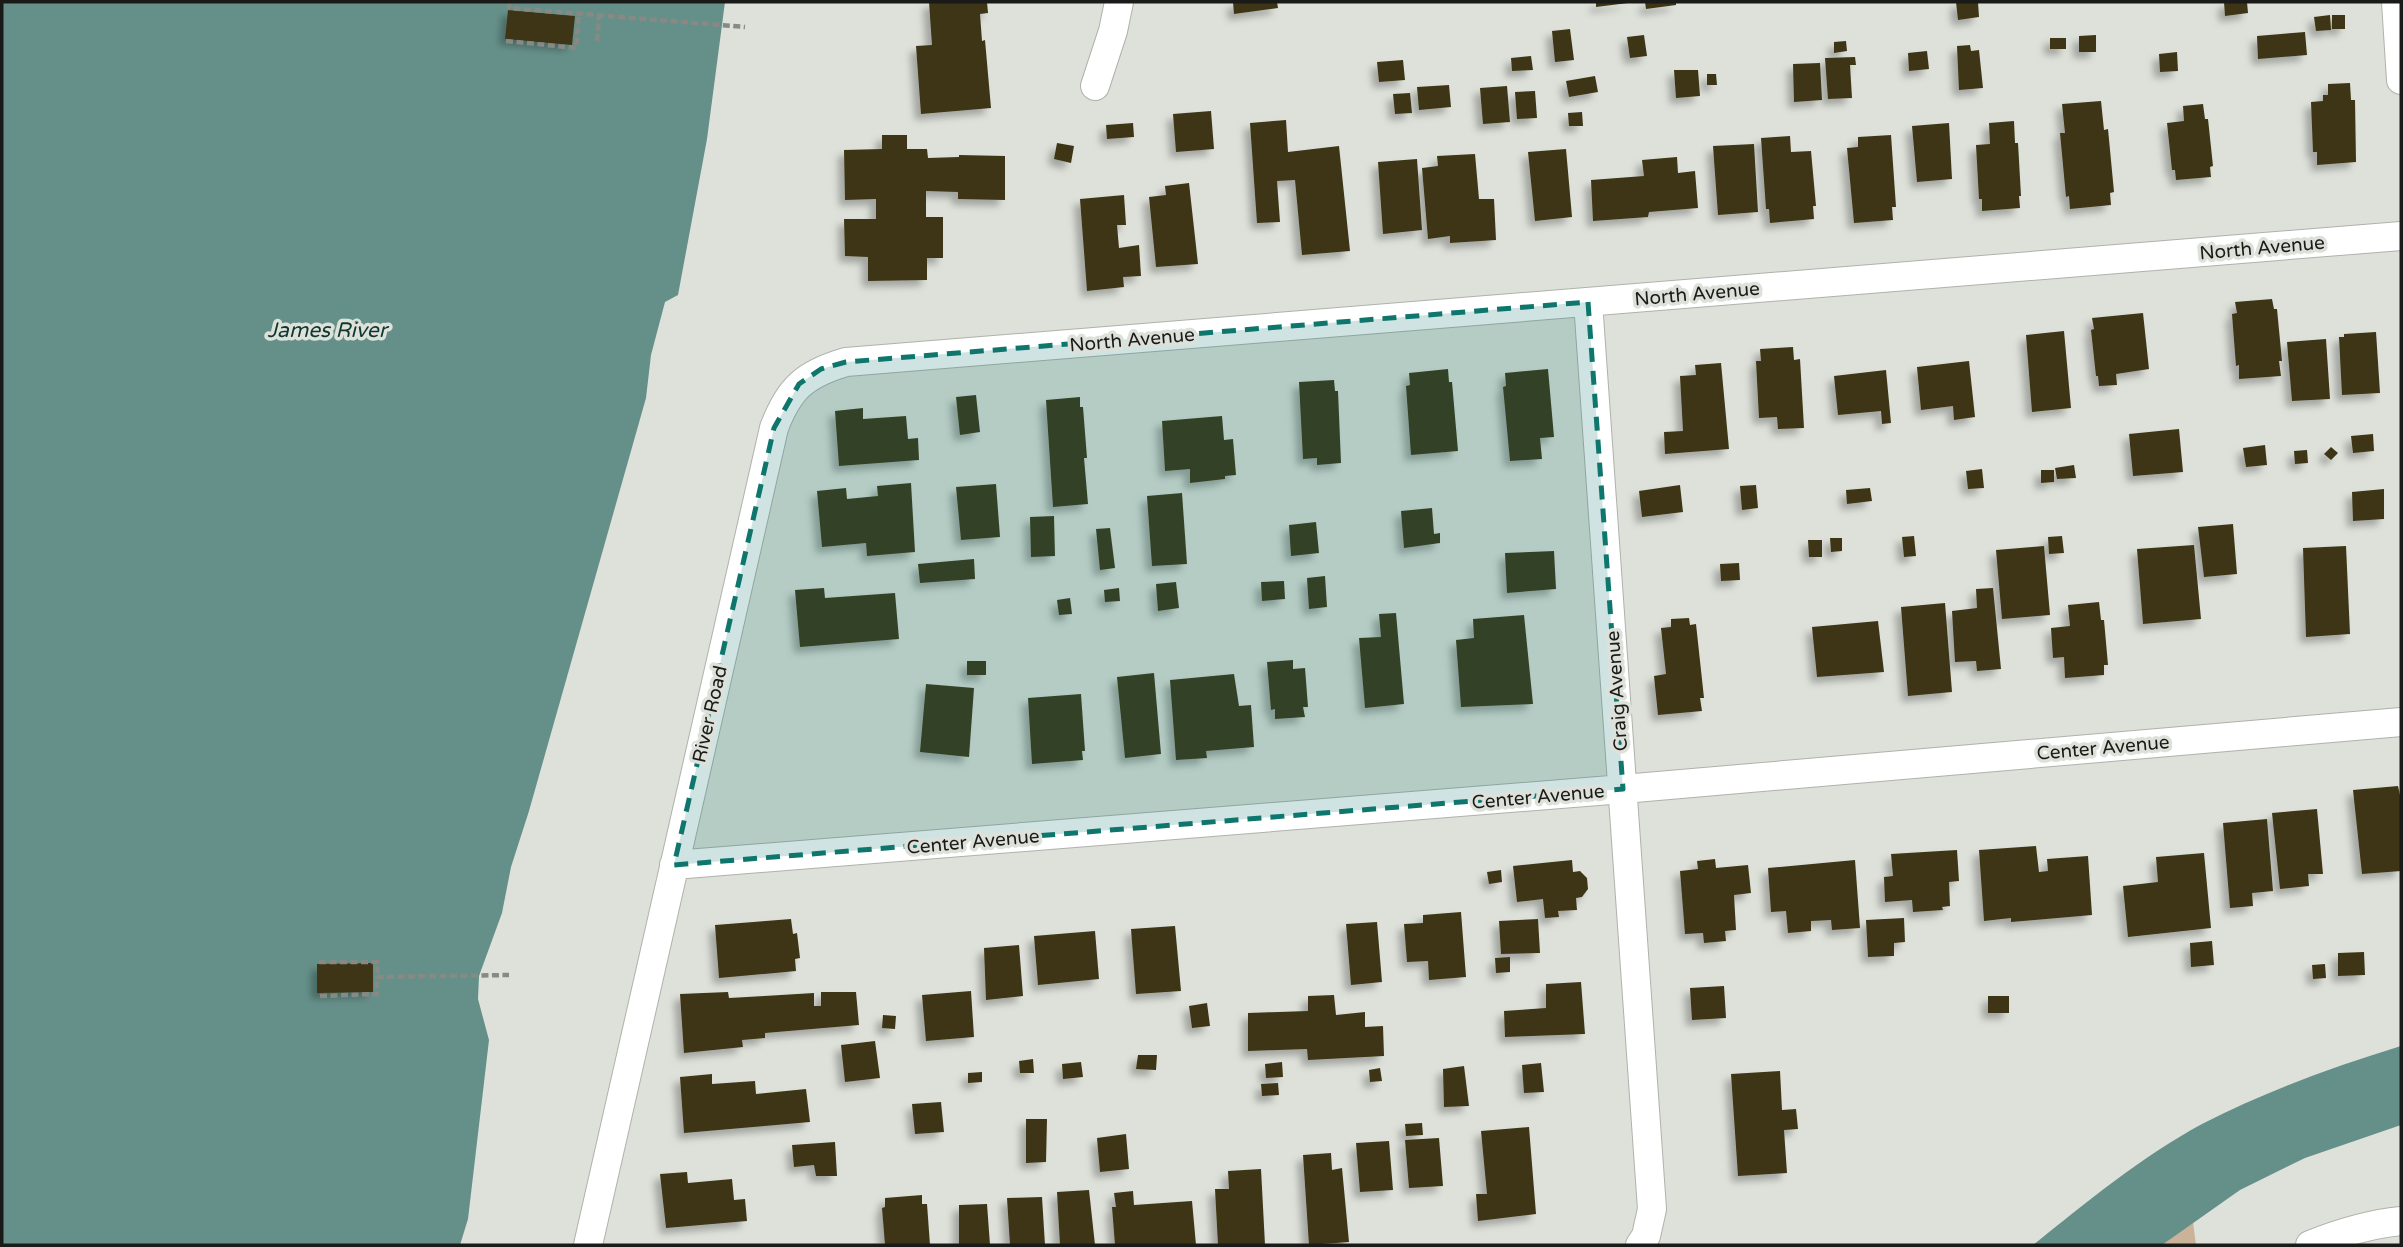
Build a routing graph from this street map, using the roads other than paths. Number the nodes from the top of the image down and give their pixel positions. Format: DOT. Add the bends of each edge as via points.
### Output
graph roads {
  1 [pos="1119,2"];
  2 [pos="2396,2"];
  3 [pos="2401,80"];
  4 [pos="1095,86"];
  5 [pos="2401,236"];
  6 [pos="1588,302"];
  7 [pos="992,351"];
  8 [pos="2401,722"];
  9 [pos="1623,789"];
  10 [pos="674,866"];
  11 [pos="2401,1221"];
  12 [pos="588,1245"];
  13 [pos="1640,1245"];
  14 [pos="2310,1245"];
  1 -- 4 [label="street"];
  2 -- 3 [label="street"];
  5 -- 6 [label="street, North Avenue"];
  6 -- 7 [label="street, North Avenue"];
  6 -- 9 [label="street, Craig Avenue"];
  7 -- 10 [label="street, River Road" via="846,362 810,376 783,404"];
  8 -- 9 [label="street, Center Avenue"];
  9 -- 10 [label="street, Center Avenue"];
  9 -- 13 [label="street, Craig Avenue" via="1652,1209"];
  10 -- 12 [label="street, River Road"];
  11 -- 14 [label="street" via="2340,1233"];
}
